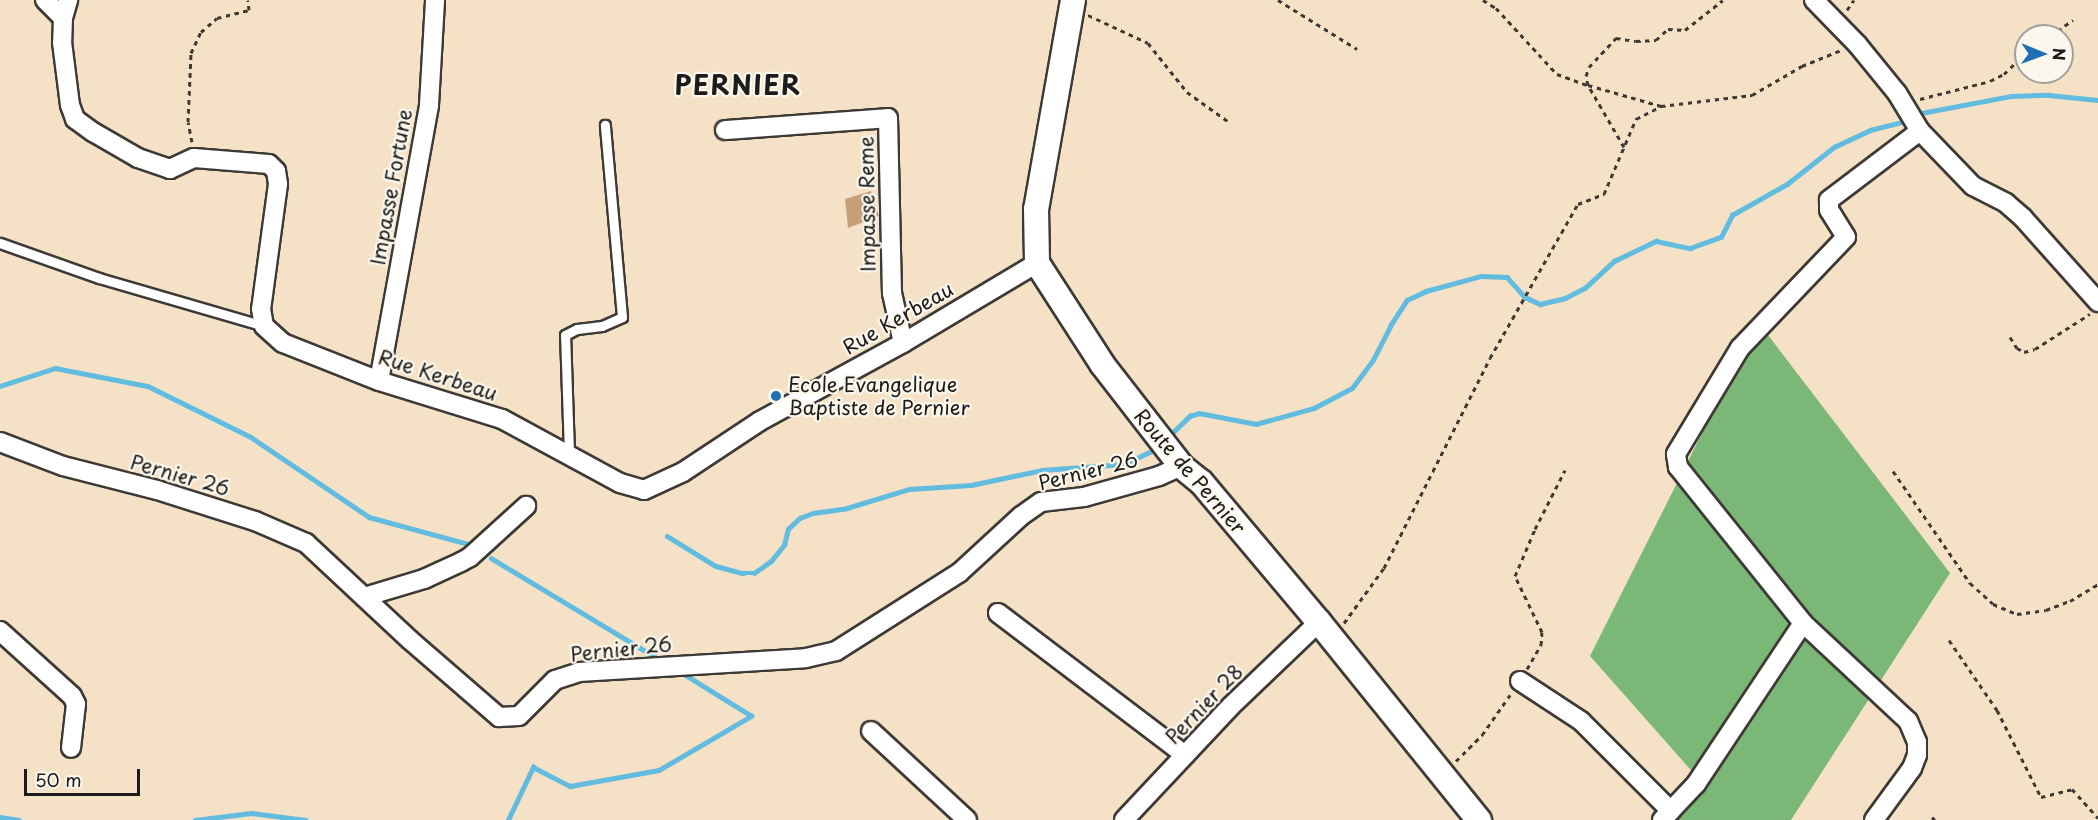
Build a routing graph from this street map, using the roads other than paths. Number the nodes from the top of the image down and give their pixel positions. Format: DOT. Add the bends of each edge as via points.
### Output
graph roads {
  1 [pos="45,0"];
  2 [pos="68,0"];
  3 [pos="435,0"];
  4 [pos="1814,0"];
  5 [pos="1072,3"];
  6 [pos="63,18"];
  7 [pos="605,125"];
  8 [pos="725,130"];
  9 [pos="1920,131"];
  10 [pos="0,243"];
  11 [pos="1037,263"];
  12 [pos="2098,302"];
  13 [pos="264,326"];
  14 [pos="903,343"];
  15 [pos="379,381"];
  16 [pos="0,442"];
  17 [pos="569,453"];
  18 [pos="1181,466"];
  19 [pos="526,506"];
  20 [pos="364,597"];
  21 [pos="998,613"];
  22 [pos="1803,623"];
  23 [pos="0,631"];
  24 [pos="1326,631"];
  25 [pos="1520,681"];
  26 [pos="871,731"];
  27 [pos="71,748"];
  28 [pos="1185,755"];
  29 [pos="1666,815"];
  30 [pos="968,820"];
  31 [pos="1124,820"];
  32 [pos="1479,820"];
  33 [pos="1874,820"];
  1 -- 6 [label="street"];
  2 -- 6 [label="street"];
  3 -- 15 [label="street, Impasse Fortune" via="429,105"];
  4 -- 9 [label="street" via="1897,93"];
  5 -- 11 [label="street" via="1036,209"];
  6 -- 13 [label="street" via="62,42 75,119 138,158 170,169 194,158 269,164 276,171 278,184 261,309"];
  7 -- 17 [label="lane" via="622,317 565,335"];
  8 -- 14 [label="street, Impasse Reme" via="888,118 891,293"];
  9 -- 12 [label="street" via="1973,186 2006,203 2023,218"];
  9 -- 22 [label="street" via="1829,200 1829,210 1846,237 1740,348 1676,454 1678,467"];
  10 -- 13 [label="lane" via="99,278"];
  11 -- 14 [label="street, Rue Kerbeau"];
  11 -- 18 [label="street, Route de Pernier" via="1102,364"];
  13 -- 15 [label="street, Rue Kerbeau" via="282,342"];
  14 -- 17 [label="street, Rue Kerbeau" via="760,422 683,472 644,490 620,483"];
  15 -- 17 [label="street, Rue Kerbeau" via="502,419"];
  16 -- 20 [label="street, Pernier 26" via="63,466 255,521 306,543"];
  18 -- 20 [label="street, Pernier 26" via="1159,476 1084,496 1041,502 959,573 836,651 806,658 579,672 555,680 519,716 499,717"];
  18 -- 24 [label="street, Route de Pernier" via="1201,482"];
  19 -- 20 [label="street" via="470,557 424,579"];
  21 -- 28 [label="street"];
  22 -- 29 [label="street" via="1696,784"];
  22 -- 33 [label="street" via="1908,721 1917,742 1912,768"];
  23 -- 27 [label="street" via="72,696 76,704"];
  24 -- 28 [label="street, Pernier 28" via="1231,706"];
  24 -- 32 [label="street, Route de Pernier"];
  25 -- 29 [label="street" via="1581,721"];
  26 -- 30 [label="street"];
  28 -- 31 [label="street, Pernier 28"];
}
